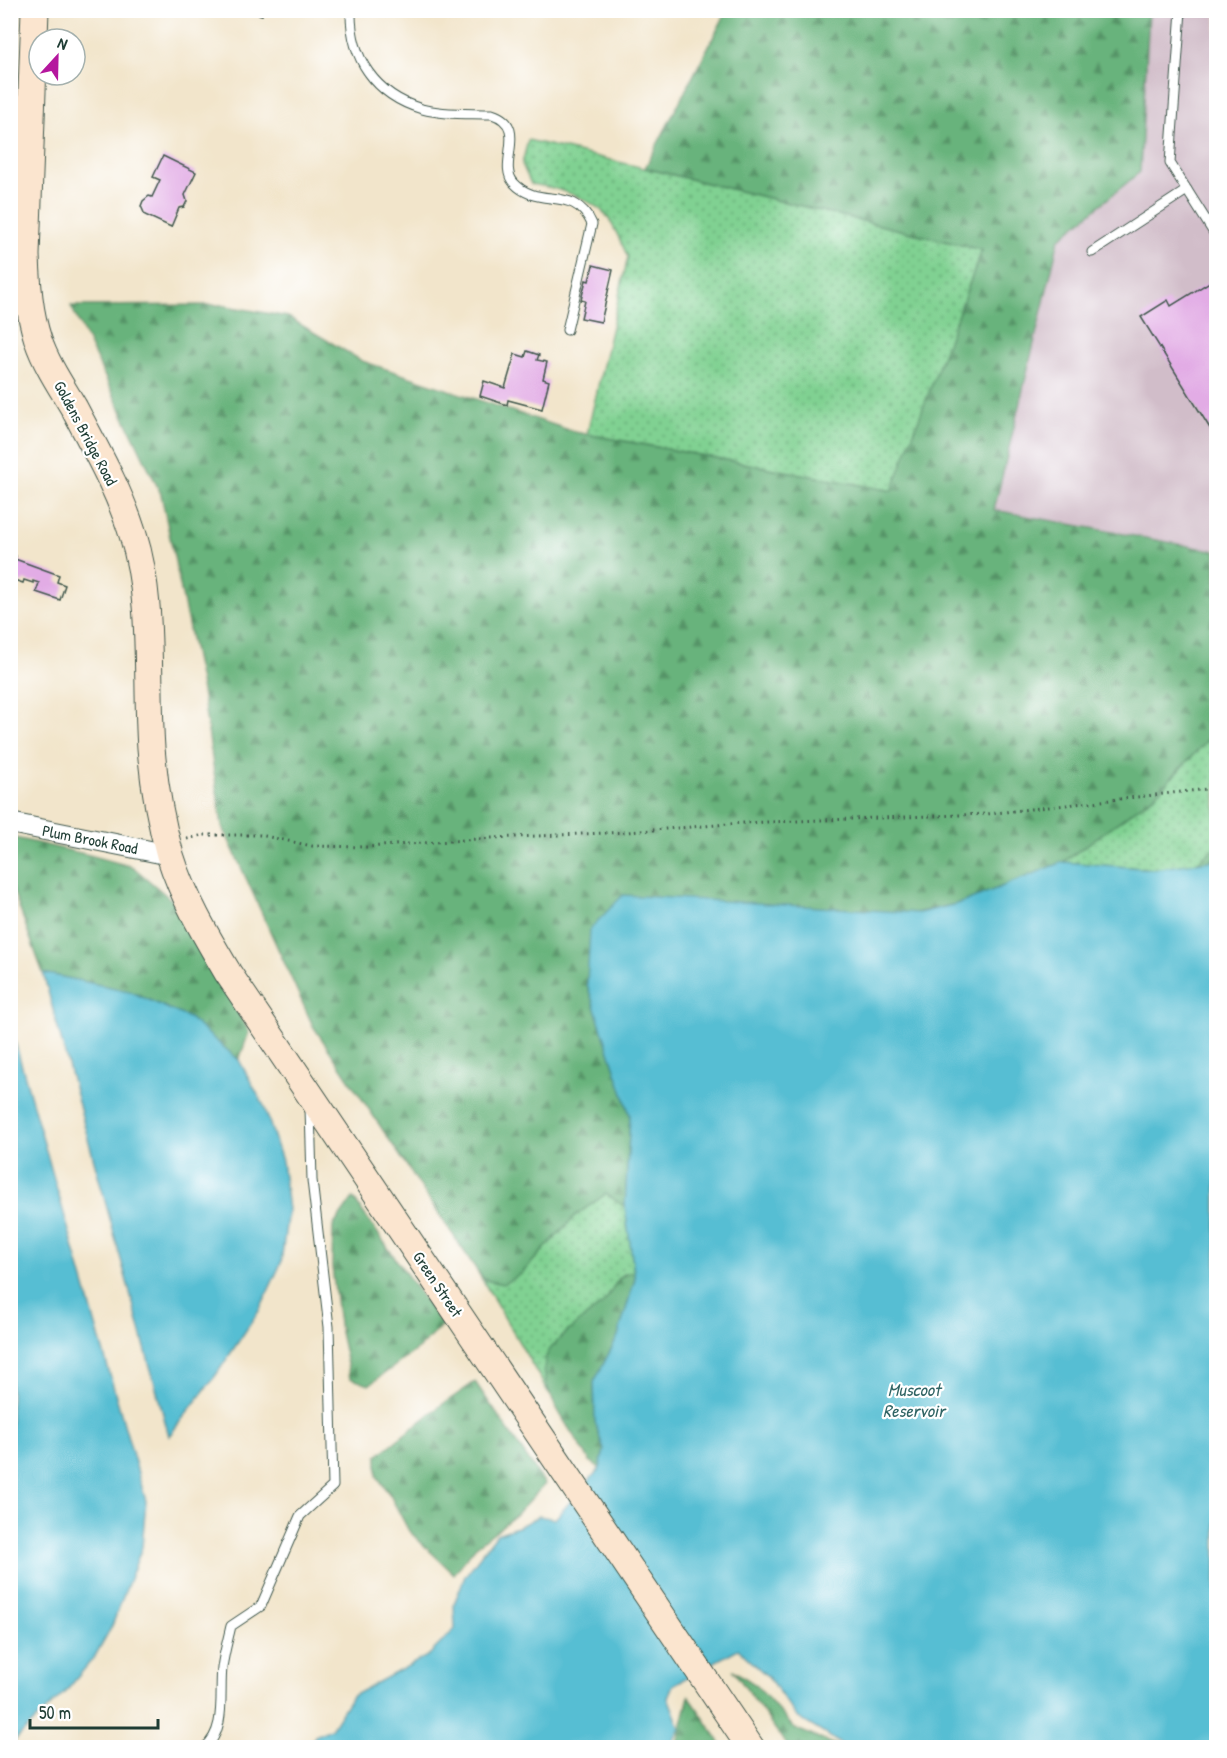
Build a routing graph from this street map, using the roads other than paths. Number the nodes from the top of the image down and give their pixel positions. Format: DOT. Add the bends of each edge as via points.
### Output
graph roads {
  1 [pos="35,10"];
  2 [pos="351,10"];
  3 [pos="1181,10"];
  4 [pos="1187,190"];
  5 [pos="1214,233"];
  6 [pos="1092,252"];
  7 [pos="567,330"];
  8 [pos="10,823"];
  9 [pos="169,849"];
  10 [pos="309,1093"];
  11 [pos="204,1748"];
  12 [pos="751,1748"];
  1 -- 9 [label="main road, Goldens Bridge Road" via="26,255 31,313 39,342 106,468 134,539 146,608 154,774"];
  2 -- 7 [label="lane" via="354,46 363,66 392,95 424,109 502,117 510,135 509,172 514,184 528,194 569,201 587,213 592,225"];
  3 -- 4 [label="lane" via="1170,163"];
  4 -- 5 [label="lane"];
  4 -- 6 [label="lane"];
  8 -- 9 [label="street, Plum Brook Road"];
  9 -- 10 [label="main road, Green Street" via="207,937"];
  10 -- 11 [label="lane" via="312,1180 329,1327 333,1486 300,1516 261,1606 231,1626 222,1667 220,1715 212,1741"];
  10 -- 12 [label="main road, Green Street"];
}
